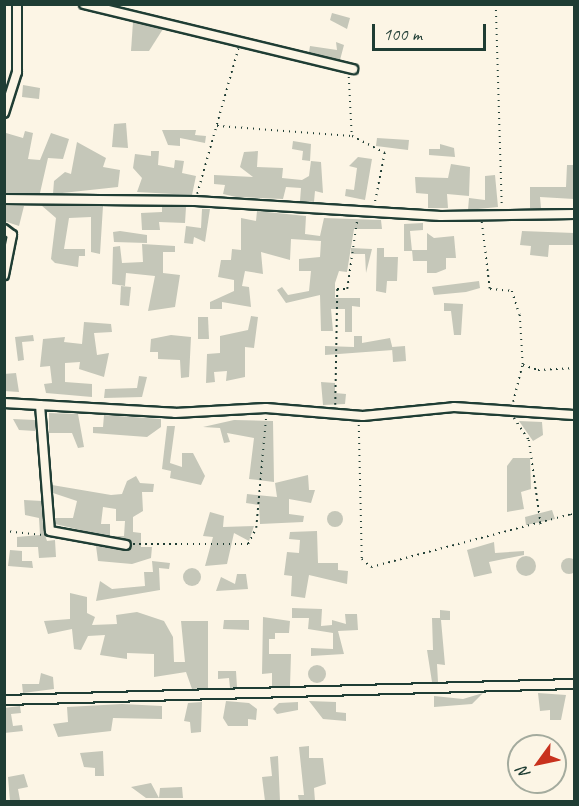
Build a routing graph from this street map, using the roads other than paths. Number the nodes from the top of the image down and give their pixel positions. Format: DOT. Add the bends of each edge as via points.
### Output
graph roads {
  1 [pos="17,4"];
  2 [pos="84,4"];
  3 [pos="353,69"];
  4 [pos="4,113"];
  5 [pos="4,200"];
  6 [pos="574,214"];
  7 [pos="4,229"];
  8 [pos="4,275"];
  9 [pos="4,403"];
  10 [pos="40,405"];
  11 [pos="574,415"];
  12 [pos="126,545"];
  13 [pos="574,684"];
  14 [pos="4,700"];
  1 -- 4 [label="street" via="17,72"];
  2 -- 3 [label="street"];
  5 -- 6 [label="street" via="195,201 374,213"];
  7 -- 8 [label="street" via="12,235"];
  9 -- 10 [label="street"];
  10 -- 11 [label="street" via="175,413 267,408 359,416 454,407 511,414"];
  10 -- 12 [label="street" via="53,533"];
  13 -- 14 [label="street"];
}
